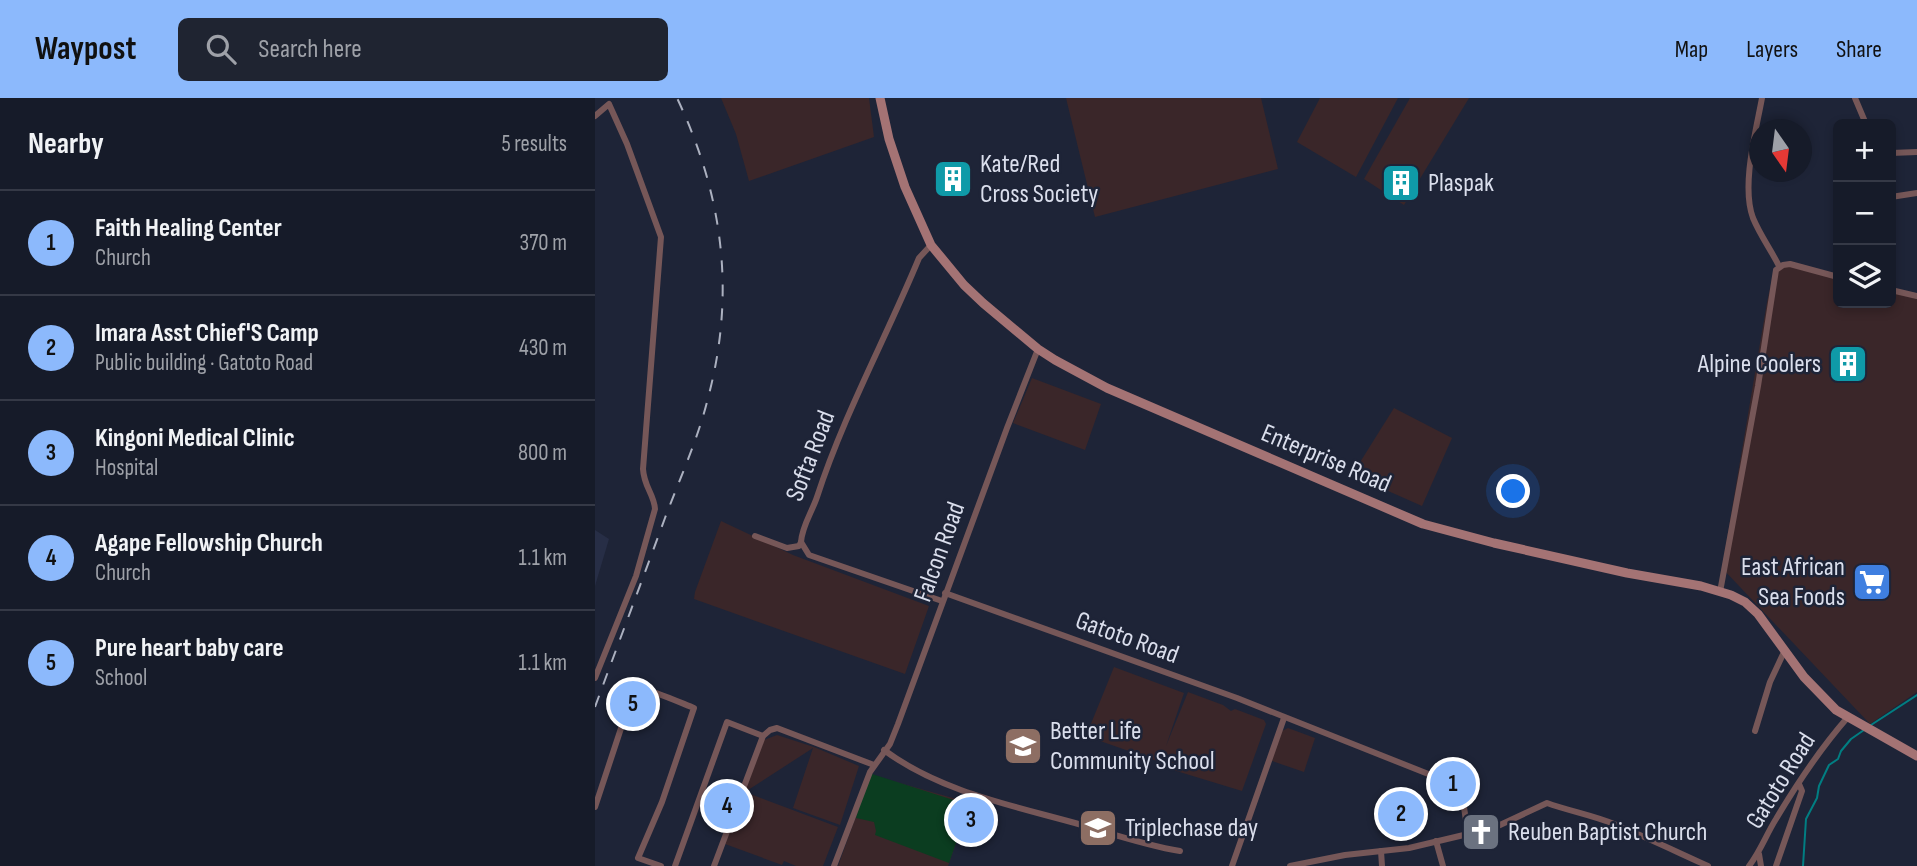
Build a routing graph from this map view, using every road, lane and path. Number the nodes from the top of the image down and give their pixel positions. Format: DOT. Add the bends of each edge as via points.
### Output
graph roads {
  1 [pos="880,98"];
  2 [pos="1762,98"];
  3 [pos="1855,98"];
  4 [pos="595,116"];
  5 [pos="1864,119"];
  6 [pos="1917,152"];
  7 [pos="1896,153"];
  8 [pos="1917,192"];
  9 [pos="1896,196"];
  10 [pos="931,244"];
  11 [pos="1779,266"];
  12 [pos="1833,276"];
  13 [pos="1896,291"];
  14 [pos="1917,296"];
  15 [pos="1038,349"];
  16 [pos="755,536"];
  17 [pos="801,542"];
  18 [pos="1720,592"];
  19 [pos="946,593"];
  20 [pos="942,601"];
  21 [pos="1785,650"];
  22 [pos="595,678"];
  23 [pos="1848,717"];
  24 [pos="1284,718"];
  25 [pos="1755,731"];
  26 [pos="763,736"];
  27 [pos="884,750"];
  28 [pos="1917,756"];
  29 [pos="874,765"];
  30 [pos="1799,784"];
  31 [pos="595,807"];
  32 [pos="1468,834"];
  33 [pos="1436,841"];
  34 [pos="1179,851"];
  35 [pos="1381,851"];
  36 [pos="1759,854"];
  37 [pos="661,866"];
  38 [pos="675,866"];
  39 [pos="714,866"];
  40 [pos="834,866"];
  41 [pos="1232,866"];
  42 [pos="1290,866"];
  43 [pos="1382,866"];
  44 [pos="1443,866"];
  45 [pos="1708,866"];
  46 [pos="1749,866"];
  47 [pos="1762,866"];
  48 [pos="1776,866"];
  1 -- 10 [label="main road, Enterprise Road" via="905,187"];
  2 -- 11 [label="street" via="1750,202"];
  3 -- 5 [label="street"];
  4 -- 22 [label="street" via="609,104 661,237 643,469 656,504 636,576"];
  6 -- 7 [label="street"];
  8 -- 9 [label="street"];
  10 -- 15 [label="main road, Enterprise Road" via="964,285"];
  10 -- 17 [label="street, Softa Road" via="919,258 853,401"];
  11 -- 12 [label="street" via="1790,264"];
  11 -- 18 [label="street"];
  13 -- 14 [label="street"];
  15 -- 18 [label="main road, Enterprise Road" via="1107,388 1423,524"];
  15 -- 19 [label="street, Falcon Road"];
  16 -- 17 [label="street" via="787,548"];
  17 -- 20 [label="street, Softa Road" via="809,555"];
  18 -- 21 [label="main road, Enterprise Road" via="1745,602"];
  19 -- 20 [label="street, Falcon Road"];
  19 -- 24 [label="street, Gatoto Road"];
  20 -- 27 [label="street, Falcon Road" via="898,724"];
  21 -- 23 [label="main road, Enterprise Road" via="1823,697"];
  21 -- 25 [label="street"];
  23 -- 28 [label="main road, Enterprise Road"];
  23 -- 30 [label="street, Gatoto Road" via="1806,768"];
  24 -- 32 [label="street, Gatoto Road" via="1456,785 1462,794"];
  24 -- 41 [label="street"];
  26 -- 29 [label="street" via="775,728 787,731"];
  26 -- 38 [label="street" via="727,722"];
  26 -- 39 [label="street"];
  27 -- 29 [label="street, Falcon Road"];
  27 -- 34 [label="street" via="930,778 989,800"];
  29 -- 40 [label="street, Falcon Road"];
  30 -- 36 [label="street, Gatoto Road" via="1768,831"];
  30 -- 48 [label="street" via="1802,791"];
  31 -- 37 [label="street" via="634,689 694,708 638,858"];
  32 -- 33 [label="street"];
  32 -- 45 [label="street" via="1547,803 1614,824"];
  33 -- 35 [label="street"];
  33 -- 44 [label="street"];
  35 -- 42 [label="street"];
  35 -- 43 [label="street"];
  36 -- 46 [label="street, Gatoto Road"];
  36 -- 47 [label="street"];
}
